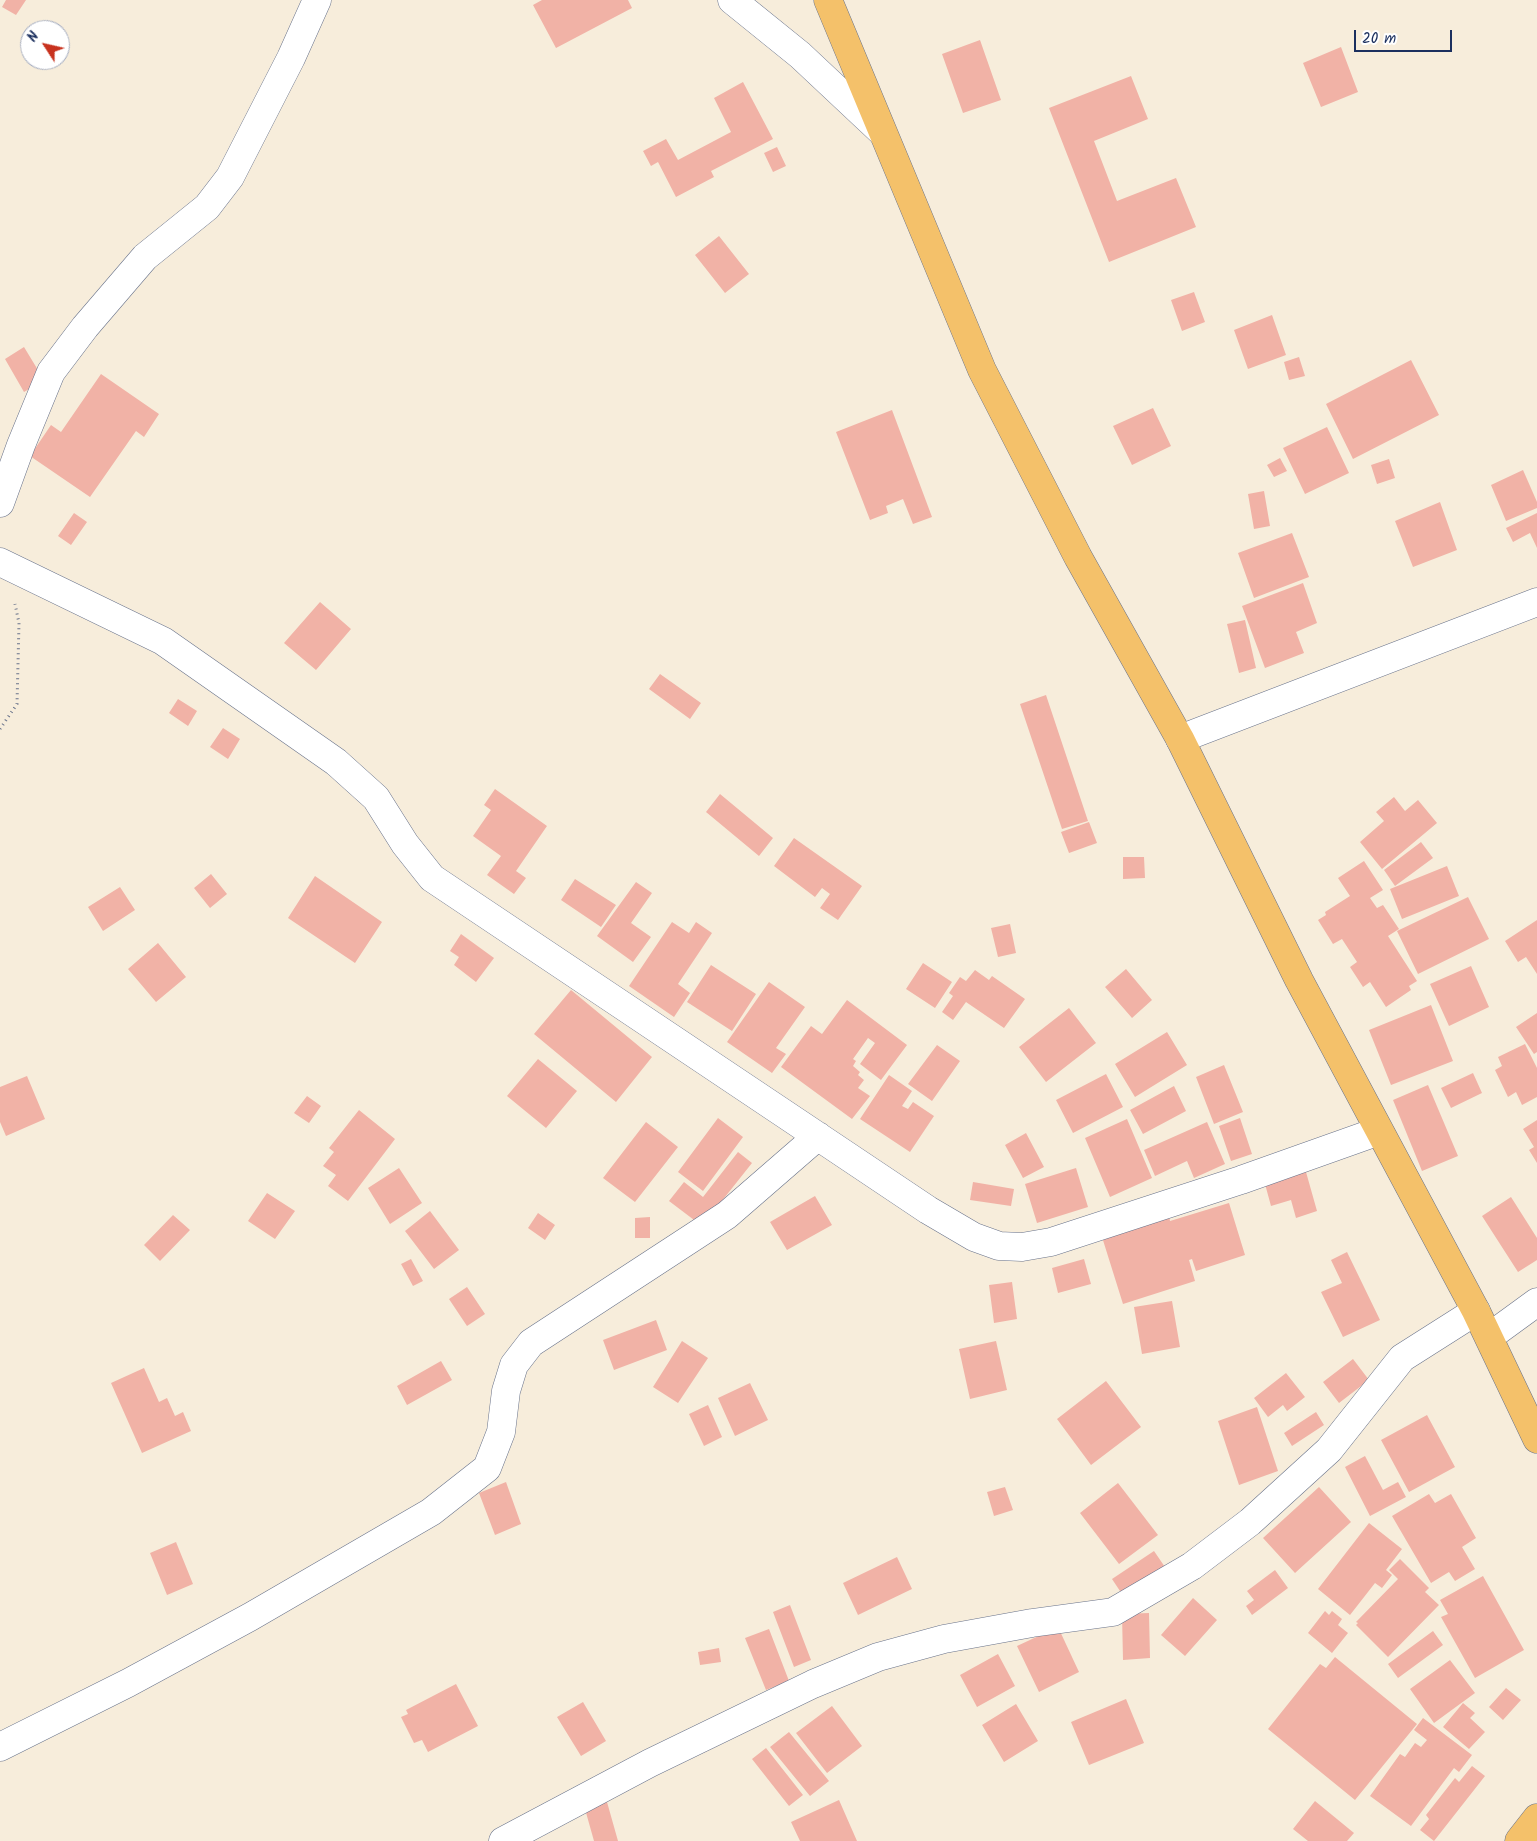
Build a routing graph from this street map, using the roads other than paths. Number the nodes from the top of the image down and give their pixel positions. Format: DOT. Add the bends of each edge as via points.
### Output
graph roads {
  1 [pos="317,0"];
  2 [pos="732,0"];
  3 [pos="828,0"];
  4 [pos="882,132"];
  5 [pos="0,503"];
  6 [pos="3,564"];
  7 [pos="1537,602"];
  8 [pos="1180,739"];
  9 [pos="1379,1131"];
  10 [pos="818,1136"];
  11 [pos="1537,1302"];
  12 [pos="1476,1311"];
  13 [pos="1489,1338"];
  14 [pos="1537,1440"];
  15 [pos="0,1747"];
  16 [pos="1537,1818"];
  17 [pos="503,1841"];
  18 [pos="1519,1841"];
  1 -- 5 [label="street" via="230,177 207,207 145,257 51,372"];
  2 -- 4 [label="street" via="800,55"];
  3 -- 4 [label="main road"];
  4 -- 8 [label="main road" via="982,370 1078,557"];
  6 -- 10 [label="street" via="163,641 336,762 376,798 405,844 432,878"];
  7 -- 8 [label="street"];
  8 -- 9 [label="main road" via="1299,980"];
  9 -- 10 [label="street" via="1268,1171 1051,1242 1022,1248 1000,1246 974,1237"];
  9 -- 12 [label="main road"];
  10 -- 15 [label="street" via="727,1215 531,1343 514,1365 506,1391 501,1432 487,1468 431,1512 250,1617"];
  11 -- 13 [label="street"];
  12 -- 13 [label="main road"];
  12 -- 17 [label="street" via="1402,1358 1329,1450 1250,1522 1192,1566 1113,1612 1032,1623 878,1657 813,1684 650,1763"];
  13 -- 14 [label="main road"];
  16 -- 18 [label="main road"];
}
